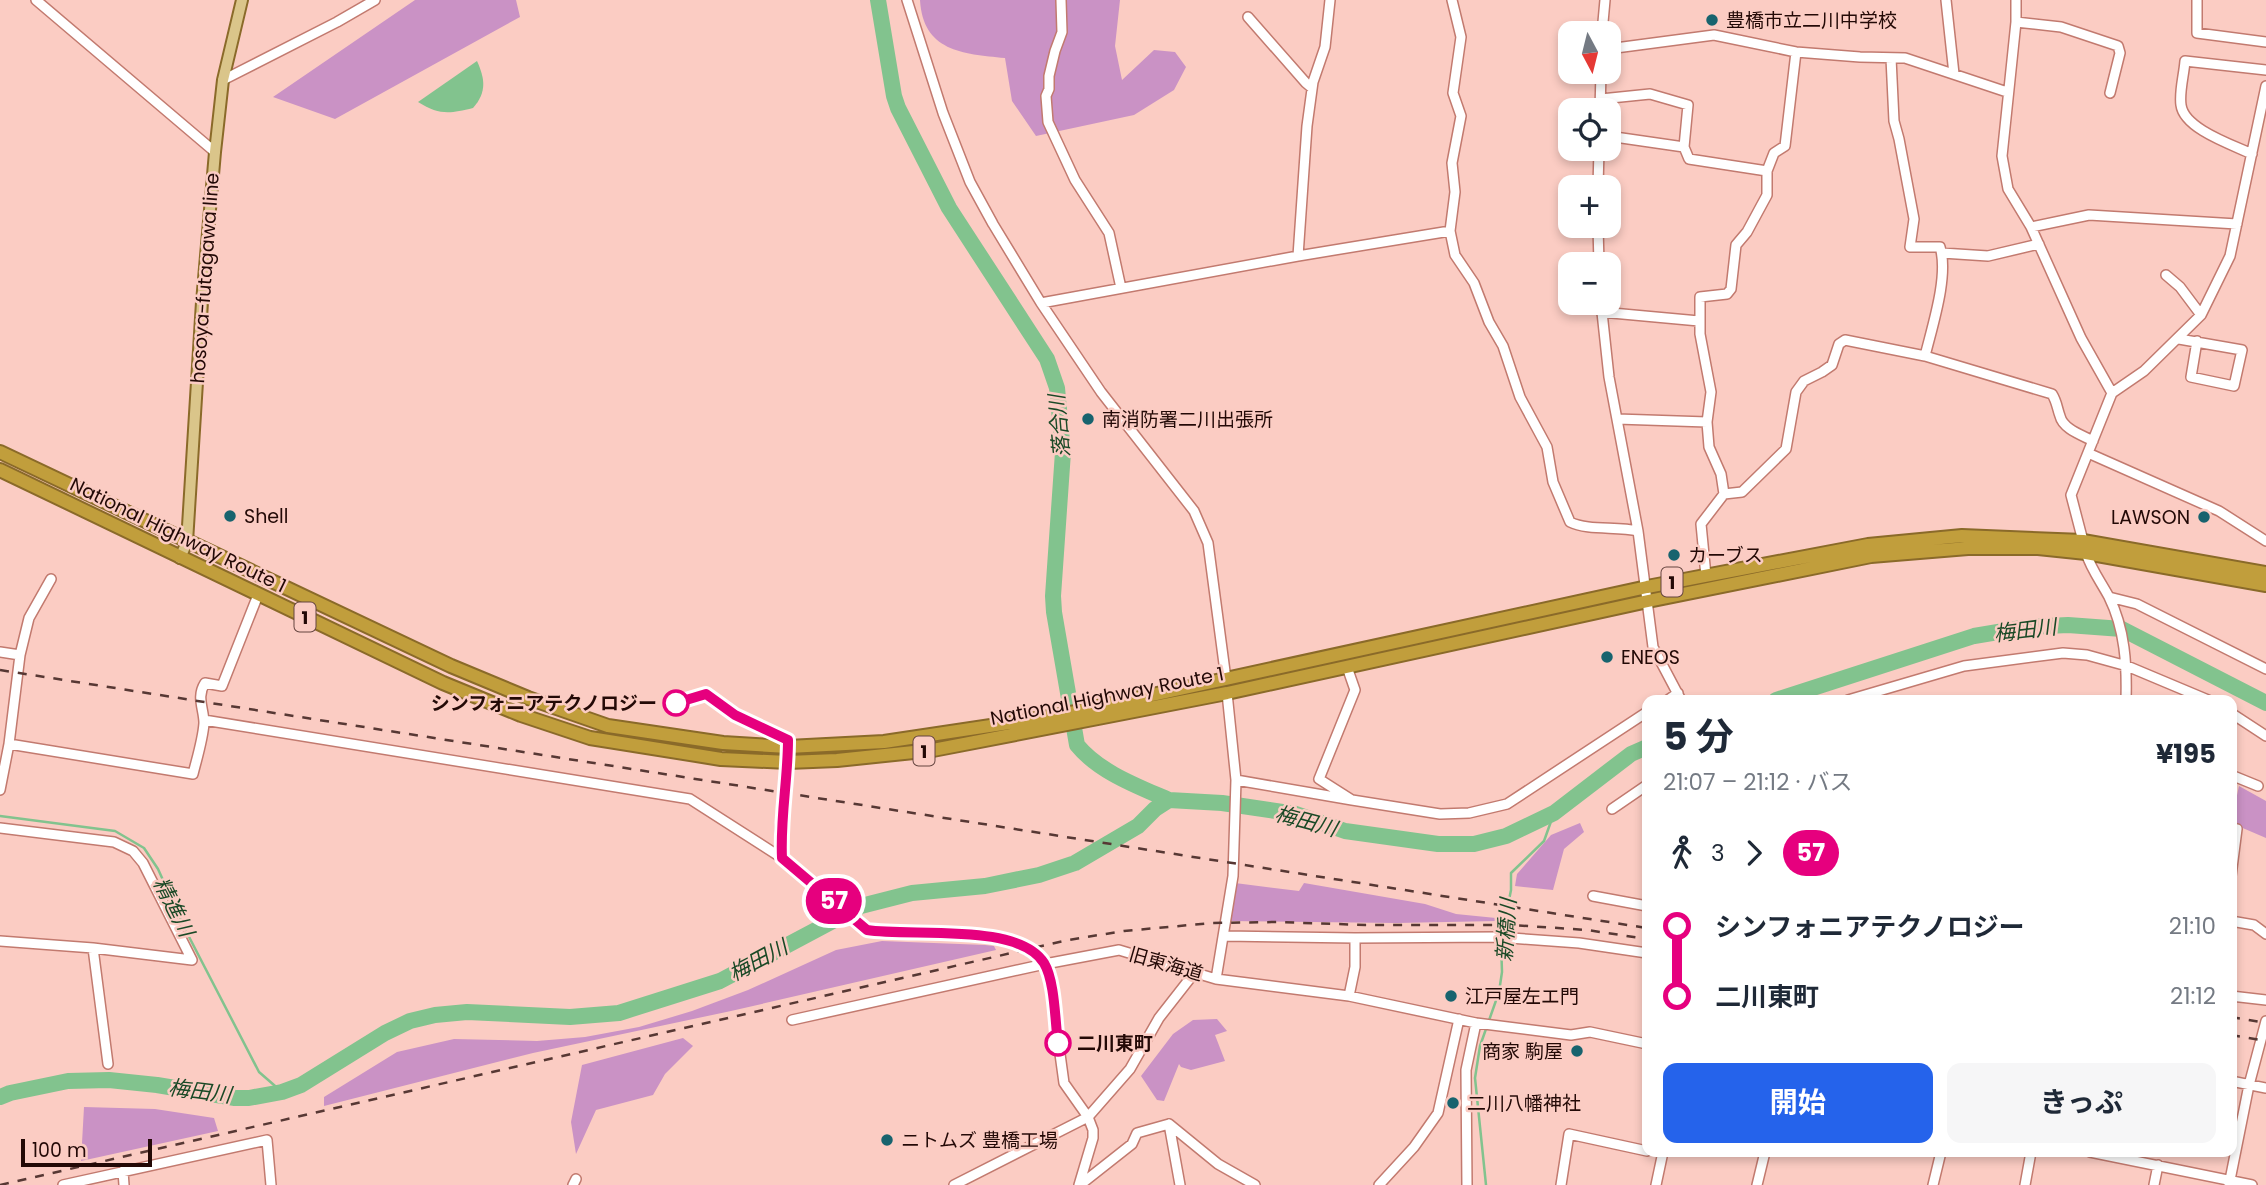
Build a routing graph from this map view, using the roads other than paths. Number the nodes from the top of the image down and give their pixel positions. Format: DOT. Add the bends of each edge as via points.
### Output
graph roads {
  1 [pos="36,0"];
  2 [pos="242,0"];
  3 [pos="375,0"];
  4 [pos="907,0"];
  5 [pos="1061,0"];
  6 [pos="1330,0"];
  7 [pos="1452,0"];
  8 [pos="1605,0"];
  9 [pos="1946,0"];
  10 [pos="2016,0"];
  11 [pos="2197,0"];
  12 [pos="1248,17"];
  13 [pos="1603,21"];
  14 [pos="2016,22"];
  15 [pos="2266,42"];
  16 [pos="1621,47"];
  17 [pos="1796,52"];
  18 [pos="1891,58"];
  19 [pos="2266,70"];
  20 [pos="1955,74"];
  21 [pos="223,80"];
  22 [pos="2266,86"];
  23 [pos="1312,88"];
  24 [pos="2007,92"];
  25 [pos="2110,93"];
  26 [pos="1611,98"];
  27 [pos="1621,138"];
  28 [pos="1684,147"];
  29 [pos="215,152"];
  30 [pos="2252,154"];
  31 [pos="1767,172"];
  32 [pos="2237,224"];
  33 [pos="2031,227"];
  34 [pos="1450,231"];
  35 [pos="2039,244"];
  36 [pos="1942,253"];
  37 [pos="1298,256"];
  38 [pos="2165,275"];
  39 [pos="1121,288"];
  40 [pos="1041,303"];
  41 [pos="1621,310"];
  42 [pos="1602,315"];
  43 [pos="2201,315"];
  44 [pos="1699,321"];
  45 [pos="2179,339"];
  46 [pos="2197,341"];
  47 [pos="1925,356"];
  48 [pos="2112,393"];
  49 [pos="1617,419"];
  50 [pos="1707,422"];
  51 [pos="2093,441"];
  52 [pos="0,452"];
  53 [pos="2088,453"];
  54 [pos="0,470"];
  55 [pos="1724,494"];
  56 [pos="1639,531"];
  57 [pos="2266,541"];
  58 [pos="187,542"];
  59 [pos="2085,547"];
  60 [pos="180,558"];
  61 [pos="2266,573"];
  62 [pos="1706,576"];
  63 [pos="51,579"];
  64 [pos="2266,585"];
  65 [pos="1647,587"];
  66 [pos="258,595"];
  67 [pos="2110,599"];
  68 [pos="1648,601"];
  69 [pos="0,652"];
  70 [pos="20,655"];
  71 [pos="2126,662"];
  72 [pos="1347,667"];
  73 [pos="2266,669"];
  74 [pos="1226,679"];
  75 [pos="1227,693"];
  76 [pos="1678,695"];
  77 [pos="1865,695"];
  78 [pos="2126,695"];
  79 [pos="2197,695"];
  80 [pos="1086,715"];
  81 [pos="1642,715"];
  82 [pos="2237,717"];
  83 [pos="204,720"];
  84 [pos="1057,720"];
  85 [pos="2266,736"];
  86 [pos="9,744"];
  87 [pos="788,747"];
  88 [pos="788,762"];
  89 [pos="2237,777"];
  90 [pos="1236,781"];
  91 [pos="2258,786"];
  92 [pos="1642,788"];
  93 [pos="0,790"];
  94 [pos="1352,800"];
  95 [pos="1612,809"];
  96 [pos="0,828"];
  97 [pos="782,858"];
  98 [pos="1593,896"];
  99 [pos="1642,905"];
  100 [pos="2237,921"];
  101 [pos="2266,934"];
  102 [pos="1225,936"];
  103 [pos="1355,938"];
  104 [pos="0,941"];
  105 [pos="93,948"];
  106 [pos="1642,952"];
  107 [pos="1045,964"];
  108 [pos="1195,972"];
  109 [pos="1216,979"];
  110 [pos="1349,996"];
  111 [pos="2237,997"];
  112 [pos="2266,1000"];
  113 [pos="1459,1019"];
  114 [pos="792,1020"];
  115 [pos="2266,1021"];
  116 [pos="1484,1024"];
  117 [pos="1642,1043"];
  118 [pos="108,1064"];
  119 [pos="2237,1082"];
  120 [pos="2249,1085"];
  121 [pos="2266,1088"];
  122 [pos="1088,1117"];
  123 [pos="1169,1124"];
  124 [pos="2237,1147"];
  125 [pos="1642,1150"];
  126 [pos="1662,1157"];
  127 [pos="1764,1157"];
  128 [pos="1940,1157"];
  129 [pos="2030,1157"];
  130 [pos="2116,1157"];
  131 [pos="2235,1157"];
  132 [pos="2158,1165"];
  133 [pos="123,1171"];
  134 [pos="2230,1183"];
  135 [pos="63,1185"];
  136 [pos="124,1185"];
  137 [pos="271,1185"];
  138 [pos="954,1185"];
  139 [pos="1080,1185"];
  140 [pos="1180,1185"];
  141 [pos="1255,1185"];
  142 [pos="1378,1185"];
  143 [pos="1467,1185"];
  144 [pos="1562,1185"];
  145 [pos="1656,1185"];
  146 [pos="1758,1185"];
  147 [pos="1933,1185"];
  148 [pos="2025,1185"];
  149 [pos="2154,1185"];
  150 [pos="2252,1185"];
  1 -- 29 [label="street"];
  2 -- 21 [label="main road, hosoya-futagawa line"];
  3 -- 21 [label="street"];
  4 -- 40 [label="street" via="970,183"];
  5 -- 39 [label="street" via="1062,32 1046,96 1048,122 1075,180 1109,233"];
  6 -- 23 [label="street" via="1325,47"];
  7 -- 34 [label="street" via="1461,37 1454,93 1461,116 1452,163 1455,192"];
  8 -- 13 [label="street"];
  9 -- 20 [label="street"];
  10 -- 14 [label="street"];
  11 -- 15 [label="street" via="2197,33"];
  12 -- 23 [label="street"];
  14 -- 24 [label="street"];
  14 -- 25 [label="street" via="2061,27 2118,46"];
  16 -- 17 [label="street" via="1714,35"];
  17 -- 18 [label="street"];
  17 -- 31 [label="street" via="1785,146 1774,153"];
  18 -- 20 [label="street"];
  18 -- 36 [label="street" via="1894,121 1914,219 1910,247 1940,247"];
  19 -- 30 [label="street" via="2185,61 2181,105 2185,117 2212,137"];
  20 -- 24 [label="street"];
  21 -- 29 [label="main road, hosoya-futagawa line"];
  22 -- 30 [label="street"];
  23 -- 37 [label="street"];
  24 -- 33 [label="street" via="2002,156 2008,189"];
  26 -- 28 [label="street" via="1650,94 1688,105"];
  27 -- 28 [label="street"];
  28 -- 31 [label="street" via="1689,159"];
  29 -- 58 [label="main road, hosoya-futagawa line"];
  30 -- 32 [label="street"];
  31 -- 44 [label="street" via="1767,195 1735,245 1731,289 1727,294 1700,297"];
  32 -- 33 [label="street" via="2089,215"];
  32 -- 43 [label="street" via="2230,256"];
  33 -- 35 [label="street"];
  34 -- 37 [label="street"];
  34 -- 56 [label="street" via="1455,255 1474,283 1520,397 1547,447 1553,482 1570,522 1579,527"];
  35 -- 36 [label="street" via="1988,256"];
  35 -- 48 [label="street" via="2081,338"];
  36 -- 47 [label="street" via="1941,281"];
  37 -- 39 [label="street"];
  38 -- 43 [label="street"];
  39 -- 40 [label="street"];
  40 -- 74 [label="street" via="1101,392 1194,511 1208,544"];
  41 -- 44 [label="street"];
  42 -- 49 [label="street"];
  43 -- 45 [label="street"];
  44 -- 50 [label="street" via="1711,392"];
  45 -- 46 [label="street"];
  45 -- 48 [label="street"];
  46 -- 46 [label="street" via="2242,351 2234,386 2190,377"];
  47 -- 51 [label="street" via="2052,394 2060,420"];
  47 -- 55 [label="street" via="1862,342 1839,344 1832,365 1804,381 1796,392 1786,449 1742,492"];
  48 -- 51 [label="street"];
  49 -- 50 [label="street"];
  49 -- 56 [label="street"];
  50 -- 55 [label="street" via="1709,447"];
  51 -- 53 [label="street"];
  52 -- 58 [label="highway, National Highway Route 1 / 1"];
  53 -- 57 [label="street" via="2218,511"];
  53 -- 59 [label="street" via="2071,495"];
  54 -- 60 [label="highway, National Highway Route 1 / 1"];
  55 -- 62 [label="street" via="1701,524"];
  56 -- 65 [label="street"];
  58 -- 60 [label="main road, hosoya-futagawa line"];
  58 -- 87 [label="highway, National Highway Route 1 / 1" via="451,666 608,726 723,743"];
  59 -- 61 [label="highway, National Highway Route 1 / 1"];
  59 -- 62 [label="highway, National Highway Route 1 / 1" via="1962,536 1868,545"];
  59 -- 64 [label="highway, National Highway Route 1 / 1"];
  59 -- 67 [label="street"];
  59 -- 68 [label="highway, National Highway Route 1 / 1" via="1968,548 1871,556"];
  60 -- 66 [label="highway, National Highway Route 1 / 1"];
  62 -- 65 [label="highway, National Highway Route 1 / 1"];
  63 -- 70 [label="street" via="29,618"];
  65 -- 68 [label="street"];
  65 -- 74 [label="highway, National Highway Route 1 / 1"];
  66 -- 83 [label="street" via="222,686 205,684 201,690"];
  66 -- 88 [label="highway, National Highway Route 1 / 1" via="443,683 590,738 721,759"];
  67 -- 71 [label="street"];
  67 -- 73 [label="street" via="2137,604"];
  68 -- 72 [label="highway, National Highway Route 1 / 1"];
  68 -- 76 [label="street" via="1653,647"];
  69 -- 70 [label="street"];
  70 -- 86 [label="street"];
  71 -- 77 [label="street" via="2063,653 2007,659 1964,666"];
  71 -- 78 [label="street"];
  71 -- 79 [label="street"];
  72 -- 75 [label="highway, National Highway Route 1 / 1"];
  72 -- 94 [label="street" via="1355,690 1319,779"];
  74 -- 80 [label="highway, National Highway Route 1 / 1"];
  75 -- 80 [label="highway, National Highway Route 1 / 1"];
  75 -- 90 [label="street"];
  80 -- 84 [label="highway, National Highway Route 1 / 1"];
  81 -- 94 [label="street" via="1507,804 1440,814"];
  82 -- 85 [label="street"];
  83 -- 86 [label="street" via="193,774"];
  83 -- 97 [label="street" via="690,799"];
  84 -- 87 [label="highway, National Highway Route 1 / 1" via="884,742"];
  84 -- 88 [label="highway, National Highway Route 1 / 1" via="933,750"];
  86 -- 93 [label="street"];
  87 -- 88 [label="street"];
  88 -- 97 [label="street"];
  89 -- 91 [label="street"];
  90 -- 94 [label="street"];
  90 -- 102 [label="street" via="1233,876"];
  92 -- 95 [label="street"];
  96 -- 105 [label="street" via="114,842 133,852 143,863 192,960"];
  97 -- 107 [label="street" via="867,930 1009,940 1029,949"];
  98 -- 99 [label="street"];
  100 -- 101 [label="street"];
  102 -- 103 [label="street"];
  102 -- 109 [label="street"];
  103 -- 106 [label="street" via="1497,937"];
  103 -- 110 [label="street"];
  104 -- 105 [label="street"];
  105 -- 118 [label="street"];
  107 -- 108 [label="street, 旧東海道" via="1119,950"];
  107 -- 114 [label="street, 旧東海道"];
  107 -- 122 [label="street" via="1064,1083"];
  108 -- 109 [label="street, 旧東海道"];
  108 -- 122 [label="street" via="1159,1018 1130,1069"];
  109 -- 110 [label="street, 旧東海道"];
  110 -- 113 [label="street, 旧東海道"];
  111 -- 112 [label="street"];
  113 -- 116 [label="street, 旧東海道"];
  113 -- 142 [label="street" via="1438,1113"];
  115 -- 120 [label="street"];
  116 -- 117 [label="street, 旧東海道" via="1571,1035 1590,1032"];
  116 -- 143 [label="street" via="1466,1070"];
  119 -- 120 [label="street"];
  120 -- 121 [label="street"];
  120 -- 124 [label="street"];
  122 -- 138 [label="street"];
  122 -- 139 [label="street" via="1093,1138"];
  123 -- 139 [label="street" via="1137,1133 1132,1144"];
  123 -- 140 [label="street"];
  123 -- 141 [label="street" via="1218,1164"];
  125 -- 144 [label="street" via="1569,1134"];
  126 -- 145 [label="street"];
  127 -- 146 [label="street"];
  128 -- 147 [label="street"];
  129 -- 148 [label="street"];
  130 -- 132 [label="street"];
  131 -- 134 [label="street"];
  132 -- 134 [label="street"];
  132 -- 149 [label="street"];
  133 -- 135 [label="street"];
  133 -- 136 [label="street"];
  133 -- 137 [label="street" via="267,1140"];
  134 -- 150 [label="street"];
}
